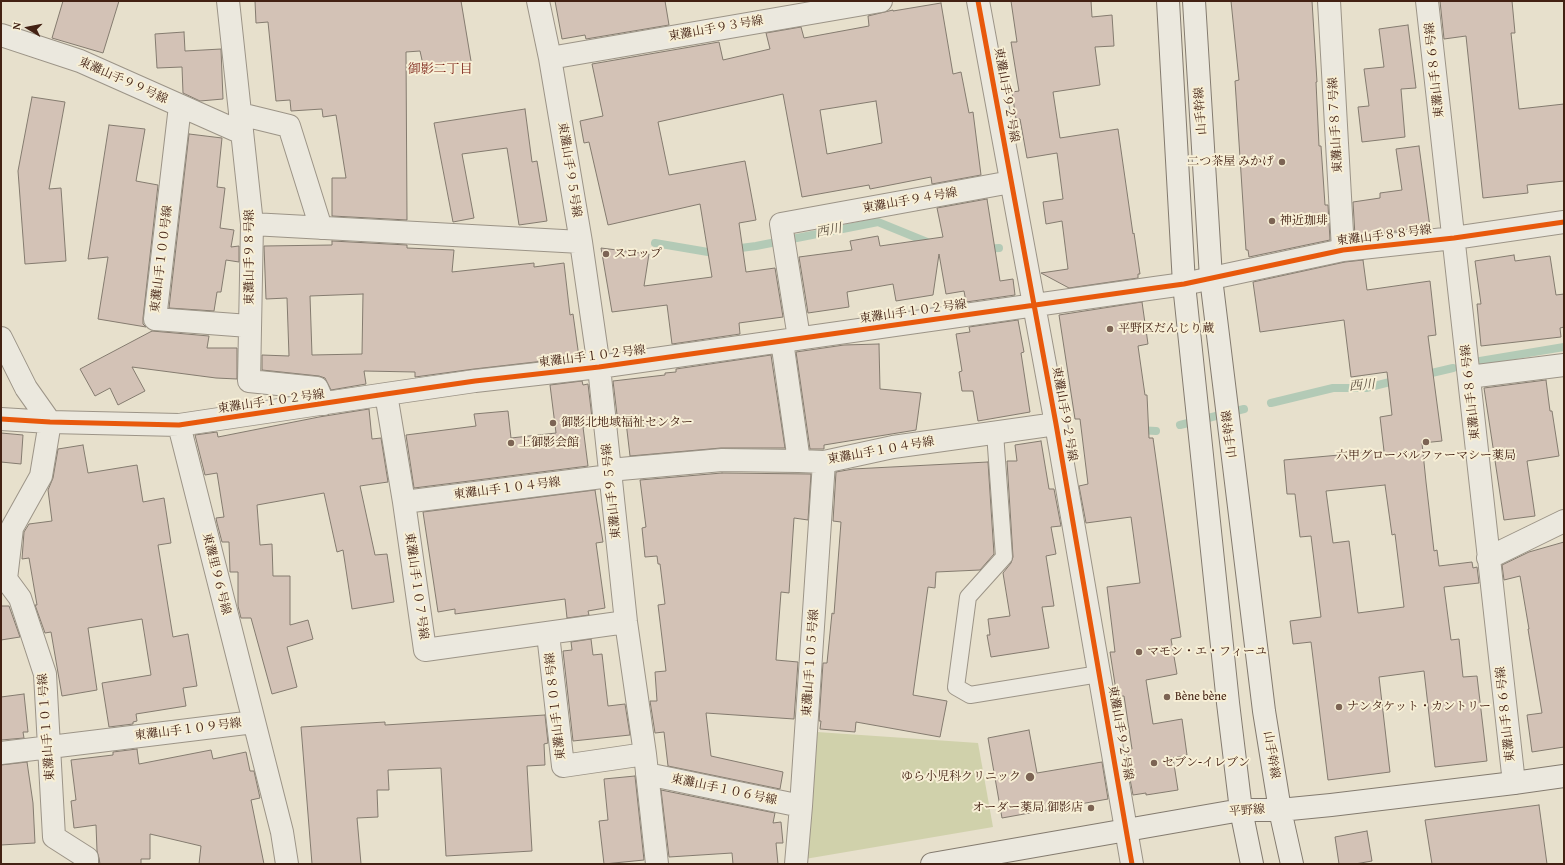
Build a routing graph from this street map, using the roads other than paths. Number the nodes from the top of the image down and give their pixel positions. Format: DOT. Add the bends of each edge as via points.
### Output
graph roads {
  1 [pos="228,1"];
  2 [pos="538,1"];
  3 [pos="881,1"];
  4 [pos="978,1"];
  5 [pos="1168,1"];
  6 [pos="1194,1"];
  7 [pos="1329,1"];
  8 [pos="1427,1"];
  9 [pos="1,35"];
  10 [pos="550,58"];
  11 [pos="180,106"];
  12 [pos="241,124"];
  13 [pos="1011,182"];
  14 [pos="1564,222"];
  15 [pos="252,224"];
  16 [pos="321,228"];
  17 [pos="1454,238"];
  18 [pos="581,242"];
  19 [pos="1343,250"];
  20 [pos="1211,278"];
  21 [pos="1184,284"];
  22 [pos="1034,305"];
  23 [pos="249,326"];
  24 [pos="1,338"];
  25 [pos="790,340"];
  26 [pos="1564,365"];
  27 [pos="598,367"];
  28 [pos="1469,377"];
  29 [pos="386,394"];
  30 [pos="324,404"];
  31 [pos="1,419"];
  32 [pos="50,422"];
  33 [pos="1056,424"];
  34 [pos="179,425"];
  35 [pos="994,433"];
  36 [pos="799,460"];
  37 [pos="824,462"];
  38 [pos="609,473"];
  39 [pos="404,502"];
  40 [pos="1564,521"];
  41 [pos="1488,558"];
  42 [pos="626,622"];
  43 [pos="548,634"];
  44 [pos="1099,674"];
  45 [pos="254,722"];
  46 [pos="49,748"];
  47 [pos="1,753"];
  48 [pos="646,764"];
  49 [pos="1564,776"];
  50 [pos="1514,783"];
  51 [pos="801,806"];
  52 [pos="1241,810"];
  53 [pos="1280,810"];
  54 [pos="1126,830"];
  55 [pos="87,864"];
  56 [pos="287,864"];
  57 [pos="657,864"];
  58 [pos="796,864"];
  59 [pos="932,864"];
  60 [pos="1132,864"];
  61 [pos="1252,864"];
  62 [pos="1292,864"];
  1 -- 12 [label="street, 東灘山手９８号線"];
  2 -- 10 [label="street, 東灘山手９５号線"];
  3 -- 10 [label="street, 東灘山手９３号線"];
  4 -- 13 [label="street, 東灘山手９２号線"];
  5 -- 21 [label="street"];
  6 -- 20 [label="street, 山手幹線"];
  7 -- 19 [label="street, 東灘山手８７号線"];
  8 -- 17 [label="street, 東灘山手８６号線"];
  9 -- 11 [label="street, 東灘山手９９号線" via="80,61"];
  10 -- 18 [label="street, 東灘山手９５号線"];
  11 -- 12 [label="street, 東灘山手９９号線"];
  11 -- 23 [label="street, 東灘山手１００号線" via="156,319"];
  12 -- 15 [label="street, 東灘山手９８号線"];
  12 -- 16 [label="street, 東灘山手９９号線" via="289,126"];
  13 -- 22 [label="street, 東灘山手９２号線"];
  13 -- 25 [label="street, 東灘山手９４号線" via="781,224"];
  14 -- 17 [label="street, 東灘山手８８号線"];
  15 -- 16 [label="street"];
  15 -- 23 [label="street, 東灘山手９８号線"];
  16 -- 18 [label="street"];
  17 -- 19 [label="street, 東灘山手８８号線"];
  17 -- 28 [label="street, 東灘山手８６号線"];
  18 -- 27 [label="street, 東灘山手９５号線"];
  19 -- 20 [label="street, 東灘山手８８号線"];
  20 -- 21 [label="street, 東灘山手８８号線"];
  20 -- 53 [label="street, 山手幹線" via="1264,711"];
  21 -- 22 [label="street, 東灘山手１０２号線"];
  21 -- 52 [label="street"];
  22 -- 25 [label="street, 東灘山手１０２号線"];
  22 -- 33 [label="street, 東灘山手９２号線"];
  23 -- 30 [label="street, 東灘山手９８号線" via="249,381 317,388"];
  24 -- 32 [label="street" via="26,388"];
  25 -- 27 [label="street, 東灘山手１０２号線"];
  25 -- 36 [label="street, 東灘山手９４号線"];
  26 -- 28 [label="street"];
  27 -- 29 [label="street, 東灘山手１０２号線"];
  27 -- 38 [label="street, 東灘山手９５号線"];
  28 -- 41 [label="street, 東灘山手８６号線"];
  29 -- 30 [label="street, 東灘山手１０２号線"];
  29 -- 39 [label="street, 東灘山手１０７号線"];
  30 -- 34 [label="street, 東灘山手１０２号線"];
  31 -- 32 [label="street, 東灘山手１０２号線"];
  32 -- 34 [label="street, 東灘山手１０２号線"];
  32 -- 46 [label="street, 東灘山手１０１号線" via="41,476 12,528 6,579 20,598 45,674"];
  33 -- 35 [label="street, 東灘山手１０４号線"];
  33 -- 44 [label="street, 東灘山手９２号線"];
  34 -- 45 [label="street, 東灘里９６号線"];
  35 -- 37 [label="street, 東灘山手１０４号線" via="893,447"];
  35 -- 44 [label="lane" via="1004,557 968,598 956,687 970,695"];
  36 -- 37 [label="street, 東灘山手１０４号線"];
  36 -- 38 [label="street, 東灘山手１０４号線" via="722,460"];
  37 -- 51 [label="street, 東灘山手１０５号線"];
  38 -- 39 [label="street, 東灘山手１０４号線"];
  38 -- 42 [label="street, 東灘山手９５号線"];
  39 -- 43 [label="street, 東灘山手１０７号線" via="425,650"];
  40 -- 41 [label="street"];
  41 -- 50 [label="street, 東灘山手８６号線"];
  42 -- 43 [label="street, 東灘山手１０７号線"];
  42 -- 48 [label="street, 東灘山手９５号線"];
  43 -- 48 [label="street, 東灘山手１０８号線" via="563,766"];
  44 -- 54 [label="street, 東灘山手９２号線"];
  45 -- 46 [label="street, 東灘山手１０９号線"];
  45 -- 56 [label="street, 東灘山手１０９号線" via="282,832"];
  46 -- 47 [label="street, 東灘山手１０９号線"];
  46 -- 55 [label="street, 東灘山手１０１号線" via="54,837 87,858"];
  48 -- 51 [label="street, 東灘山手１０６号線"];
  48 -- 57 [label="street, 東灘山手９５号線"];
  49 -- 50 [label="street, 平野線"];
  50 -- 53 [label="street, 平野線"];
  51 -- 58 [label="street, 東灘山手１０５号線"];
  52 -- 53 [label="street, 平野線"];
  52 -- 54 [label="street, 平野線"];
  52 -- 61 [label="street"];
  53 -- 62 [label="street, 山手幹線"];
  54 -- 59 [label="street, 平野線"];
  54 -- 60 [label="street, 東灘山手９２号線"];
}
